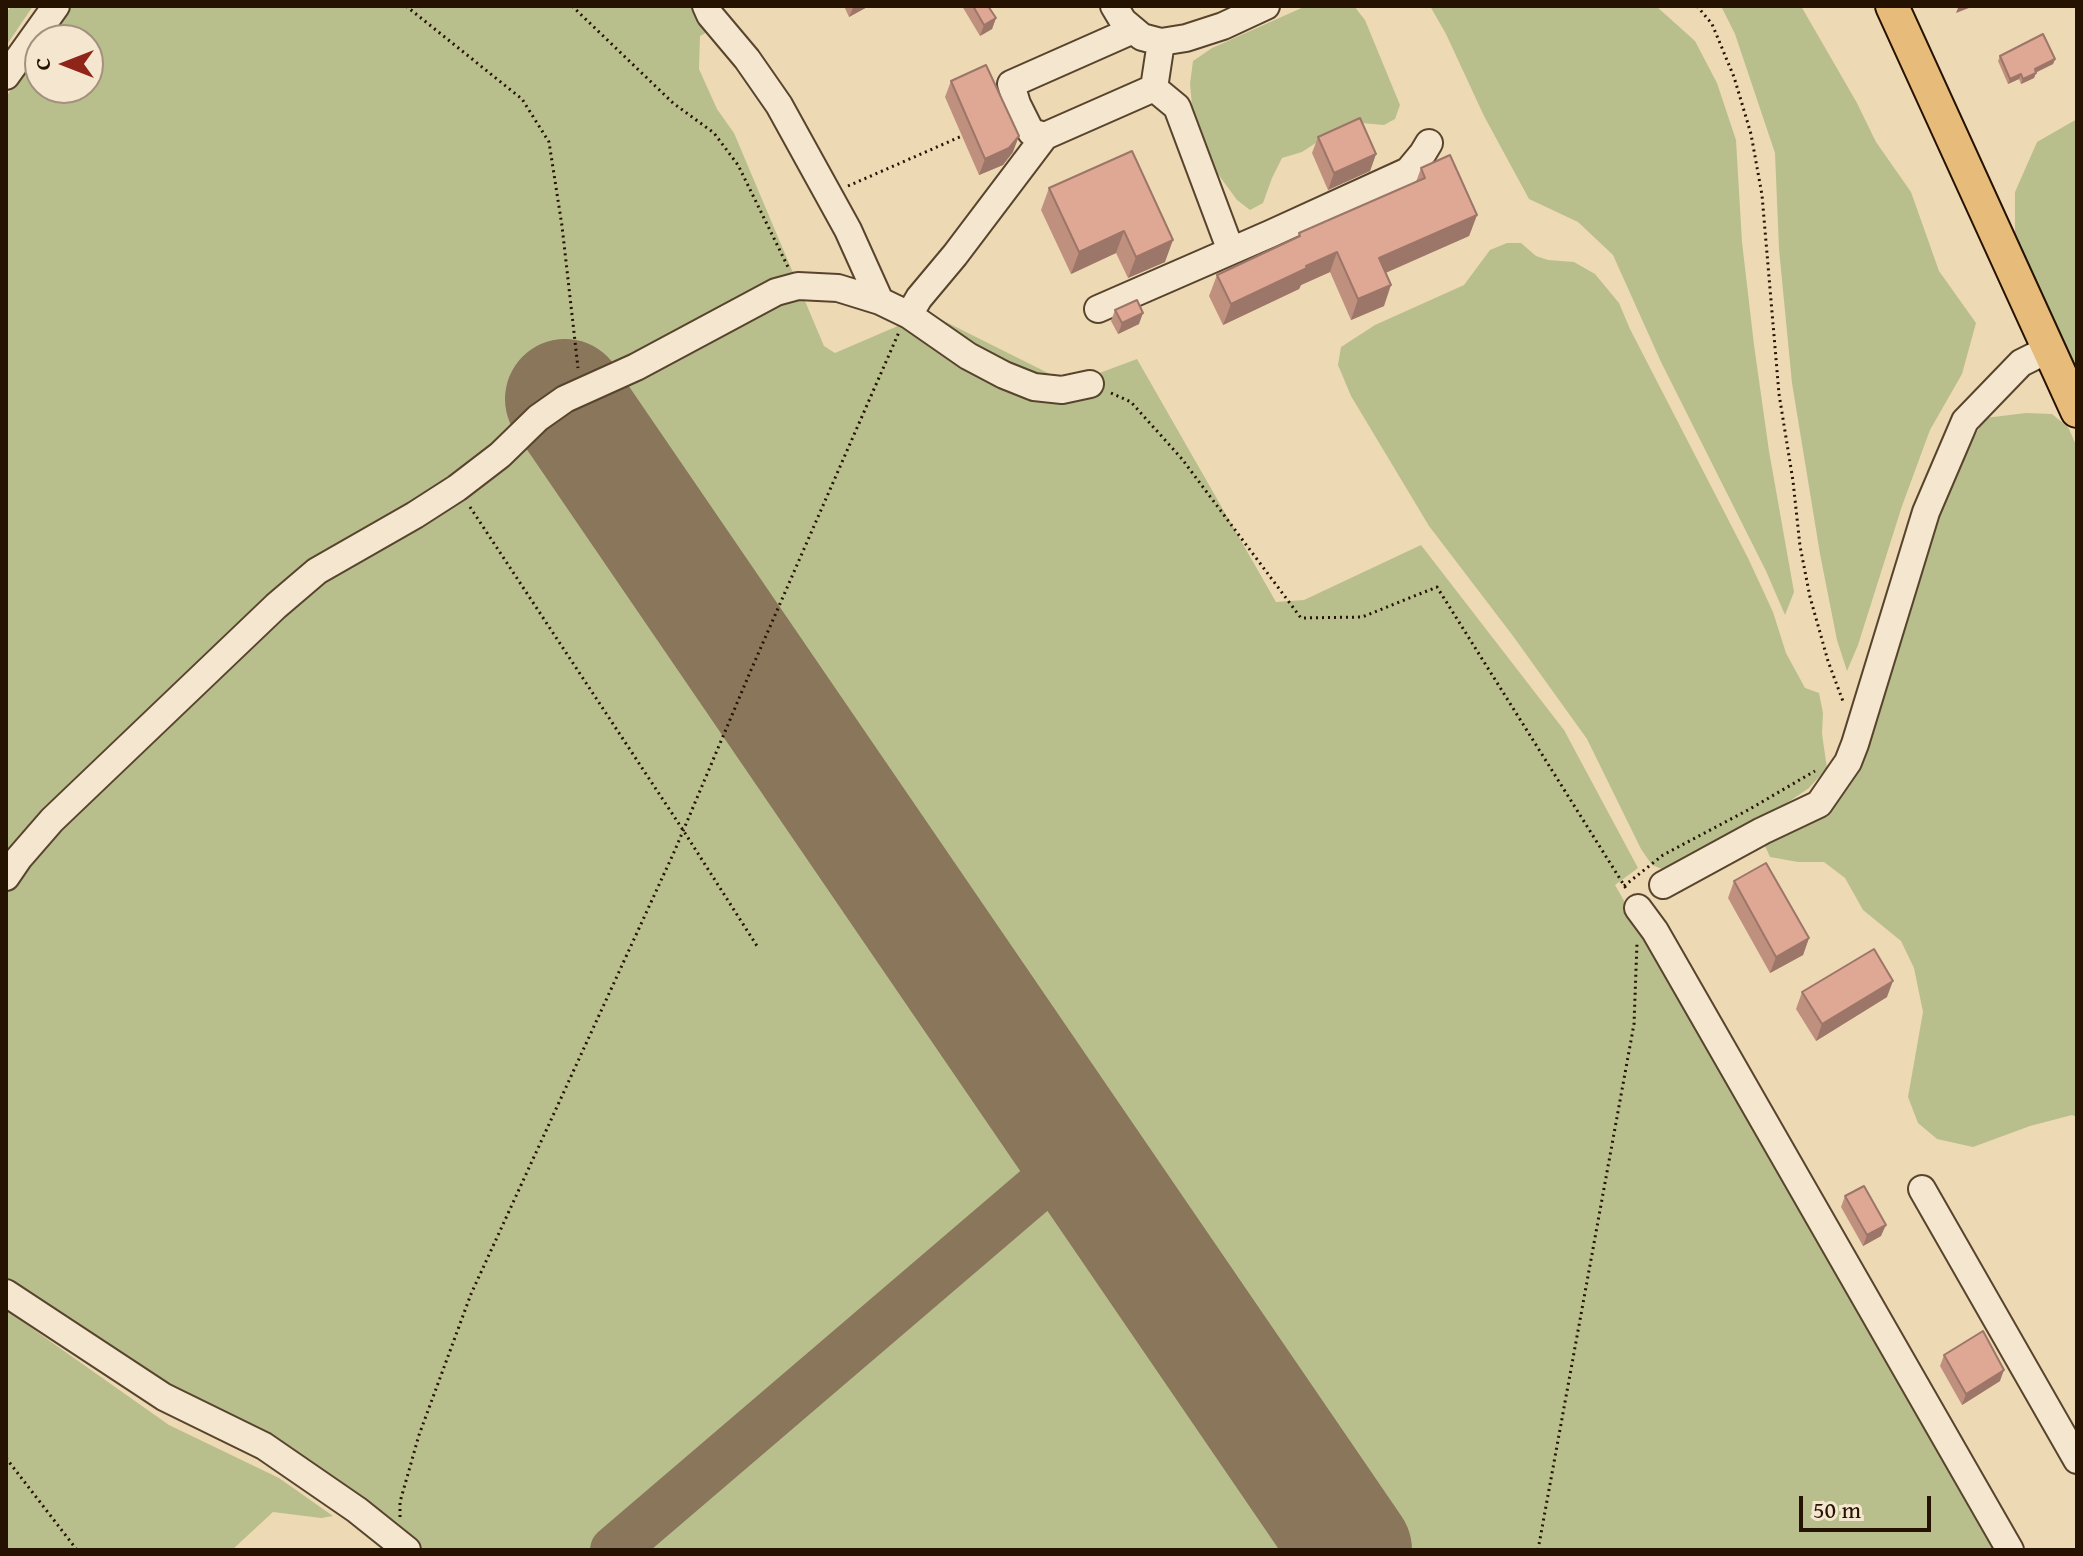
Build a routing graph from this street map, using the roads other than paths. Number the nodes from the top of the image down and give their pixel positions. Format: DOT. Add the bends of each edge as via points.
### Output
graph roads {
  1 [pos="56,6"];
  2 [pos="706,6"];
  3 [pos="1114,6"];
  4 [pos="1266,6"];
  5 [pos="1892,6"];
  6 [pos="1133,30"];
  7 [pos="1161,42"];
  8 [pos="6,76"];
  9 [pos="1154,88"];
  10 [pos="1045,136"];
  11 [pos="1429,143"];
  12 [pos="1231,251"];
  13 [pos="880,301"];
  14 [pos="1098,309"];
  15 [pos="909,315"];
  16 [pos="2049,349"];
  17 [pos="1090,384"];
  18 [pos="2077,411"];
  19 [pos="6,877"];
  20 [pos="1663,885"];
  21 [pos="1638,908"];
  22 [pos="1922,1189"];
  23 [pos="6,1293"];
  24 [pos="2077,1460"];
  25 [pos="404,1548"];
  26 [pos="2010,1550"];
  1 -- 8 [label="street"];
  2 -- 13 [label="street" via="779,105 848,230"];
  3 -- 6 [label="street"];
  4 -- 7 [label="street" via="1223,26"];
  5 -- 16 [label="main road"];
  6 -- 7 [label="street"];
  6 -- 10 [label="street" via="1011,84 1031,132"];
  7 -- 9 [label="street"];
  9 -- 10 [label="street"];
  9 -- 12 [label="street" via="1177,107"];
  10 -- 15 [label="street"];
  11 -- 12 [label="street" via="1408,171"];
  12 -- 14 [label="street"];
  13 -- 15 [label="street"];
  13 -- 19 [label="street" via="838,288 798,286 776,292 565,399 457,488 317,571 286,597 52,820"];
  15 -- 17 [label="street" via="968,356 1034,387 1062,390"];
  16 -- 18 [label="main road"];
  16 -- 20 [label="street" via="2021,363 1965,421 1926,512 1855,744 1819,804"];
  21 -- 26 [label="street"];
  22 -- 24 [label="street"];
  23 -- 25 [label="street" via="164,1397 264,1446"];
}
